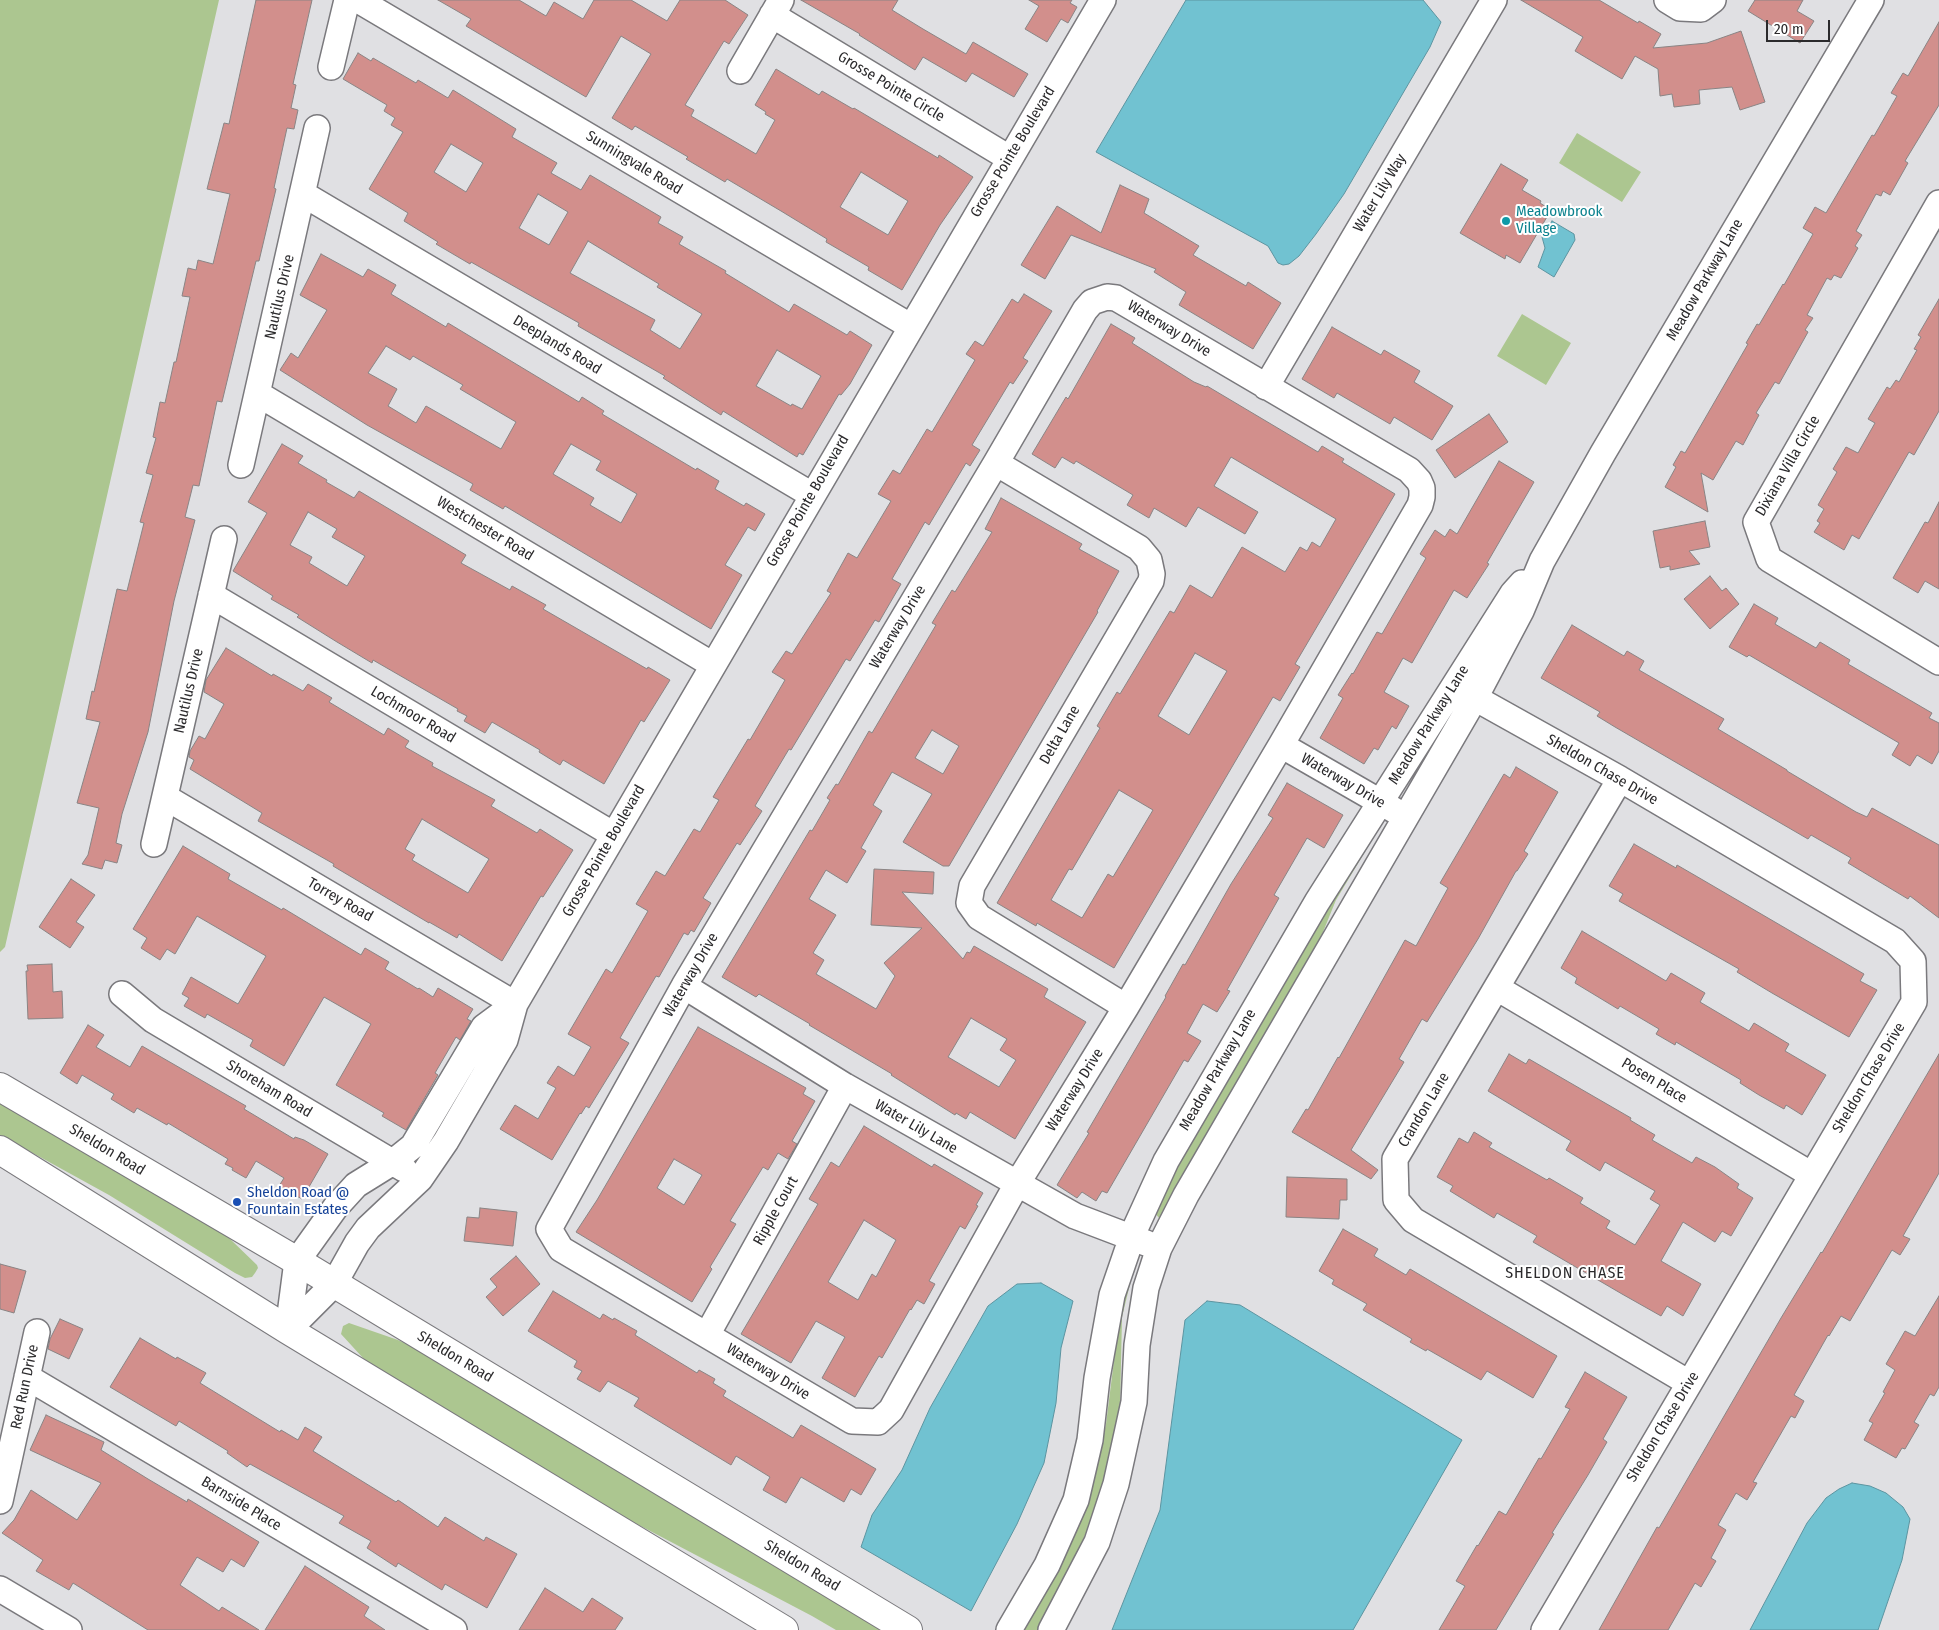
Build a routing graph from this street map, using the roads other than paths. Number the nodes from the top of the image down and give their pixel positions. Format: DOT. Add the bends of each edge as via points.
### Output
graph roads {
  1 [pos="346,0"];
  2 [pos="358,0"];
  3 [pos="1103,0"];
  4 [pos="1494,0"];
  5 [pos="1667,0"];
  6 [pos="1713,0"];
  7 [pos="1871,0"];
  8 [pos="777,8"];
  9 [pos="331,67"];
  10 [pos="740,71"];
  11 [pos="318,128"];
  12 [pos="1009,158"];
  13 [pos="303,194"];
  14 [pos="1939,203"];
  15 [pos="910,326"];
  16 [pos="1266,387"];
  17 [pos="258,394"];
  18 [pos="996,463"];
  19 [pos="241,465"];
  20 [pos="812,495"];
  21 [pos="224,539"];
  22 [pos="1542,561"];
  23 [pos="211,595"];
  24 [pos="1939,662"];
  25 [pos="713,665"];
  26 [pos="1475,698"];
  27 [pos="1281,745"];
  28 [pos="1620,780"];
  29 [pos="165,797"];
  30 [pos="1380,802"];
  31 [pos="1406,817"];
  32 [pos="614,835"];
  33 [pos="154,844"];
  34 [pos="684,986"];
  35 [pos="1497,988"];
  36 [pos="122,994"];
  37 [pos="515,1004"];
  38 [pos="1126,1007"];
  39 [pos="0,1086"];
  40 [pos="845,1086"];
  41 [pos="0,1150"];
  42 [pos="393,1162"];
  43 [pos="1812,1175"];
  44 [pos="420,1179"];
  45 [pos="1017,1184"];
  46 [pos="331,1213"];
  47 [pos="362,1236"];
  48 [pos="1132,1237"];
  49 [pos="1158,1248"];
  50 [pos="297,1261"];
  51 [pos="334,1284"];
  52 [pos="288,1330"];
  53 [pos="37,1332"];
  54 [pos="707,1335"];
  55 [pos="27,1377"];
  56 [pos="1689,1383"];
  57 [pos="0,1501"];
  58 [pos="0,1589"];
  59 [pos="70,1630"];
  60 [pos="454,1630"];
  61 [pos="784,1630"];
  62 [pos="908,1630"];
  63 [pos="1009,1630"];
  64 [pos="1051,1630"];
  65 [pos="1544,1630"];
  1 -- 9 [label="street"];
  2 -- 15 [label="street, Sunningvale Road"];
  3 -- 12 [label="street, Grosse Pointe Boulevard"];
  4 -- 16 [label="street, Water Lily Way"];
  5 -- 6 [label="street" via="1680,8 1701,9"];
  7 -- 22 [label="street, Meadow Parkway Lane"];
  8 -- 10 [label="street, Grosse Pointe Circle"];
  8 -- 12 [label="street, Grosse Pointe Circle"];
  11 -- 13 [label="street, Nautilus Drive"];
  12 -- 15 [label="street, Grosse Pointe Boulevard"];
  13 -- 17 [label="street, Nautilus Drive"];
  13 -- 20 [label="street, Deeplands Road"];
  14 -- 24 [label="street, Dixiana Villa Circle" via="1756,522 1769,559"];
  15 -- 20 [label="street, Grosse Pointe Boulevard"];
  16 -- 18 [label="street, Waterway Drive" via="1116,298 1100,298 1085,310"];
  16 -- 27 [label="street, Waterway Drive" via="1409,470 1422,488 1420,505"];
  17 -- 19 [label="street, Nautilus Drive"];
  17 -- 25 [label="street, Westchester Road"];
  18 -- 34 [label="street, Waterway Drive"];
  18 -- 38 [label="street, Delta Lane" via="1139,548 1149,560 1152,574 1151,581 972,886 969,903 979,917"];
  20 -- 25 [label="street, Grosse Pointe Boulevard"];
  21 -- 23 [label="street, Nautilus Drive"];
  22 -- 26 [label="street, Meadow Parkway Lane" via="1521,611"];
  22 -- 30 [label="street, Meadow Parkway Lane" via="1513,593"];
  23 -- 29 [label="street, Nautilus Drive"];
  23 -- 32 [label="street, Lochmoor Road"];
  25 -- 32 [label="street, Grosse Pointe Boulevard"];
  26 -- 28 [label="street, Sheldon Chase Drive"];
  26 -- 31 [label="street, Meadow Parkway Lane"];
  27 -- 30 [label="street, Waterway Drive"];
  27 -- 38 [label="street, Waterway Drive"];
  28 -- 35 [label="street, Crandon Lane"];
  28 -- 43 [label="street, Sheldon Chase Drive" via="1895,941 1913,961 1914,1002"];
  29 -- 33 [label="street, Nautilus Drive"];
  29 -- 37 [label="street, Torrey Road"];
  30 -- 31 [label="street, Waterway Drive"];
  30 -- 48 [label="street, Meadow Parkway Lane" via="1317,902 1170,1153"];
  31 -- 49 [label="street, Meadow Parkway Lane"];
  32 -- 37 [label="street, Grosse Pointe Boulevard"];
  34 -- 40 [label="street, Water Lily Lane"];
  34 -- 54 [label="street, Waterway Drive" via="549,1229 561,1249"];
  35 -- 43 [label="street, Posen Place"];
  35 -- 56 [label="street, Crandon Lane" via="1395,1160 1396,1200 1413,1220"];
  36 -- 42 [label="street, Shoreham Road" via="153,1020"];
  37 -- 42 [label="street, Grosse Pointe Boulevard" via="484,1027 413,1146"];
  37 -- 44 [label="street, Grosse Pointe Boulevard" via="505,1040"];
  38 -- 45 [label="street, Waterway Drive"];
  39 -- 50 [label="main road, Sheldon Road"];
  40 -- 45 [label="street, Water Lily Lane"];
  40 -- 54 [label="street, Ripple Court"];
  41 -- 52 [label="main road"];
  42 -- 44 [label="street, Shoreham Road"];
  42 -- 46 [label="street, Grosse Pointe Boulevard" via="356,1185"];
  43 -- 56 [label="street, Sheldon Chase Drive"];
  44 -- 47 [label="street, Grosse Pointe Boulevard"];
  45 -- 48 [label="street, Water Lily Lane" via="1074,1216"];
  45 -- 54 [label="street, Waterway Drive" via="891,1410 878,1422 852,1421"];
  46 -- 47 [label="street"];
  46 -- 50 [label="street, Grosse Pointe Boulevard"];
  47 -- 51 [label="street, Grosse Pointe Boulevard"];
  48 -- 49 [label="street, Water Lily Lane"];
  48 -- 63 [label="street, Meadow Parkway Lane" via="1112,1295 1090,1440 1076,1500 1047,1565"];
  49 -- 64 [label="street, Meadow Parkway Lane" via="1146,1288 1137,1345 1134,1402 1116,1484 1097,1542"];
  50 -- 51 [label="main road, Sheldon Road"];
  50 -- 52 [label="street, Grosse Pointe Boulevard"];
  51 -- 52 [label="street, Grosse Pointe Boulevard"];
  51 -- 62 [label="main road, Sheldon Road"];
  52 -- 61 [label="main road"];
  53 -- 55 [label="street, Red Run Drive"];
  55 -- 57 [label="street, Red Run Drive"];
  55 -- 60 [label="street, Barnside Place"];
  56 -- 65 [label="street, Sheldon Chase Drive"];
  58 -- 59 [label="street"];
}
